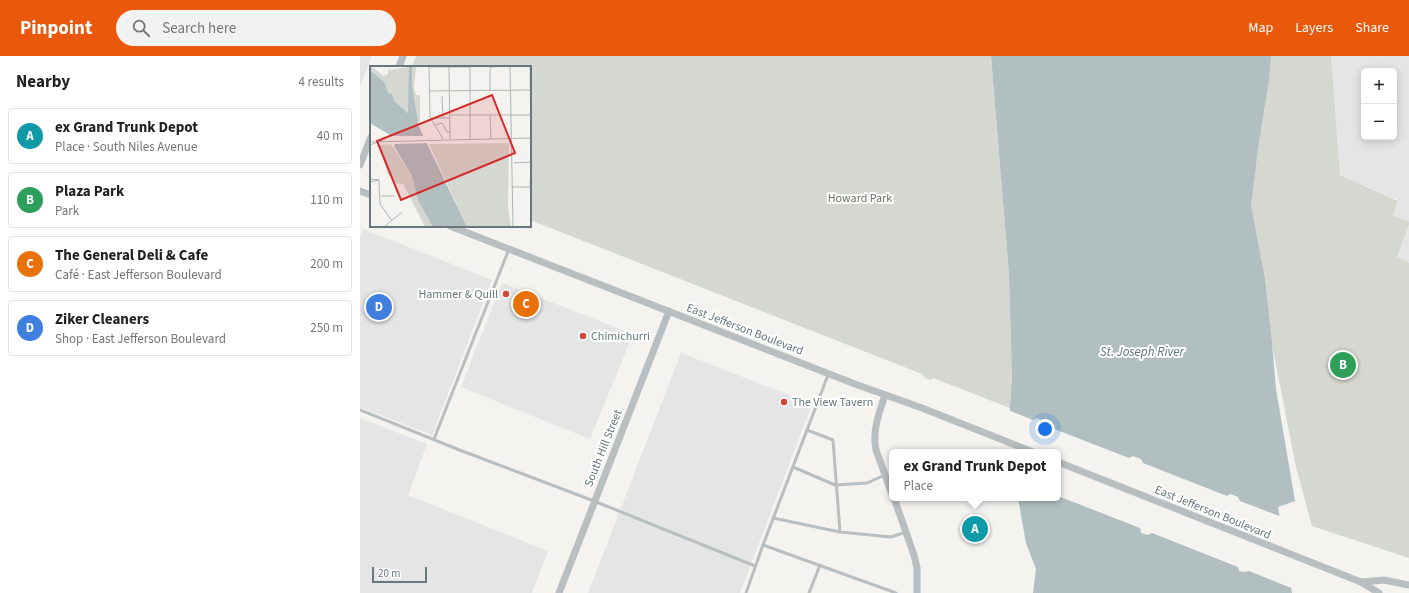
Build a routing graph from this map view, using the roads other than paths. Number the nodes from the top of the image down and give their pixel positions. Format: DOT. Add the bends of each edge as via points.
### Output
graph roads {
  1 [pos="403,56"];
  2 [pos="398,66"];
  3 [pos="370,140"];
  4 [pos="360,165"];
  5 [pos="360,191"];
  6 [pos="370,195"];
  7 [pos="453,227"];
  8 [pos="508,249"];
  9 [pos="669,311"];
  10 [pos="829,373"];
  11 [pos="885,395"];
  12 [pos="360,410"];
  13 [pos="807,430"];
  14 [pos="434,439"];
  15 [pos="1025,449"];
  16 [pos="1061,463"];
  17 [pos="793,467"];
  18 [pos="885,475"];
  19 [pos="835,485"];
  20 [pos="889,486"];
  21 [pos="594,501"];
  22 [pos="895,501"];
  23 [pos="773,518"];
  24 [pos="840,532"];
  25 [pos="906,532"];
  26 [pos="763,544"];
  27 [pos="820,565"];
  28 [pos="755,566"];
  29 [pos="1361,582"];
  30 [pos="1409,585"];
  31 [pos="559,593"];
  32 [pos="746,593"];
  33 [pos="809,593"];
  34 [pos="896,593"];
  35 [pos="917,593"];
  36 [pos="1379,593"];
  1 -- 2 [label="street"];
  3 -- 4 [label="street"];
  5 -- 6 [label="street"];
  7 -- 8 [label="street, East Jefferson Boulevard"];
  8 -- 9 [label="street, East Jefferson Boulevard"];
  8 -- 14 [label="lane"];
  9 -- 10 [label="street, East Jefferson Boulevard"];
  9 -- 21 [label="street, South Hill Street"];
  10 -- 11 [label="street, East Jefferson Boulevard"];
  10 -- 13 [label="lane"];
  11 -- 15 [label="street, East Jefferson Boulevard"];
  11 -- 18 [label="street" via="874,442"];
  12 -- 14 [label="lane"];
  13 -- 17 [label="lane"];
  13 -- 19 [label="lane" via="833,440"];
  14 -- 21 [label="lane"];
  16 -- 29 [label="street, East Jefferson Boulevard"];
  17 -- 19 [label="lane"];
  17 -- 23 [label="lane"];
  18 -- 19 [label="lane" via="867,483"];
  18 -- 20 [label="street"];
  19 -- 24 [label="lane"];
  21 -- 28 [label="lane"];
  21 -- 31 [label="street, South Hill Street"];
  22 -- 25 [label="street"];
  23 -- 24 [label="lane"];
  23 -- 26 [label="lane"];
  24 -- 25 [label="lane" via="891,537"];
  25 -- 35 [label="street" via="917,568"];
  26 -- 27 [label="lane"];
  26 -- 28 [label="lane"];
  27 -- 33 [label="lane"];
  27 -- 34 [label="lane"];
  28 -- 32 [label="lane"];
  29 -- 30 [label="street, East Jefferson Boulevard" via="1384,580"];
  29 -- 36 [label="street, East Jefferson Boulevard"];
}
